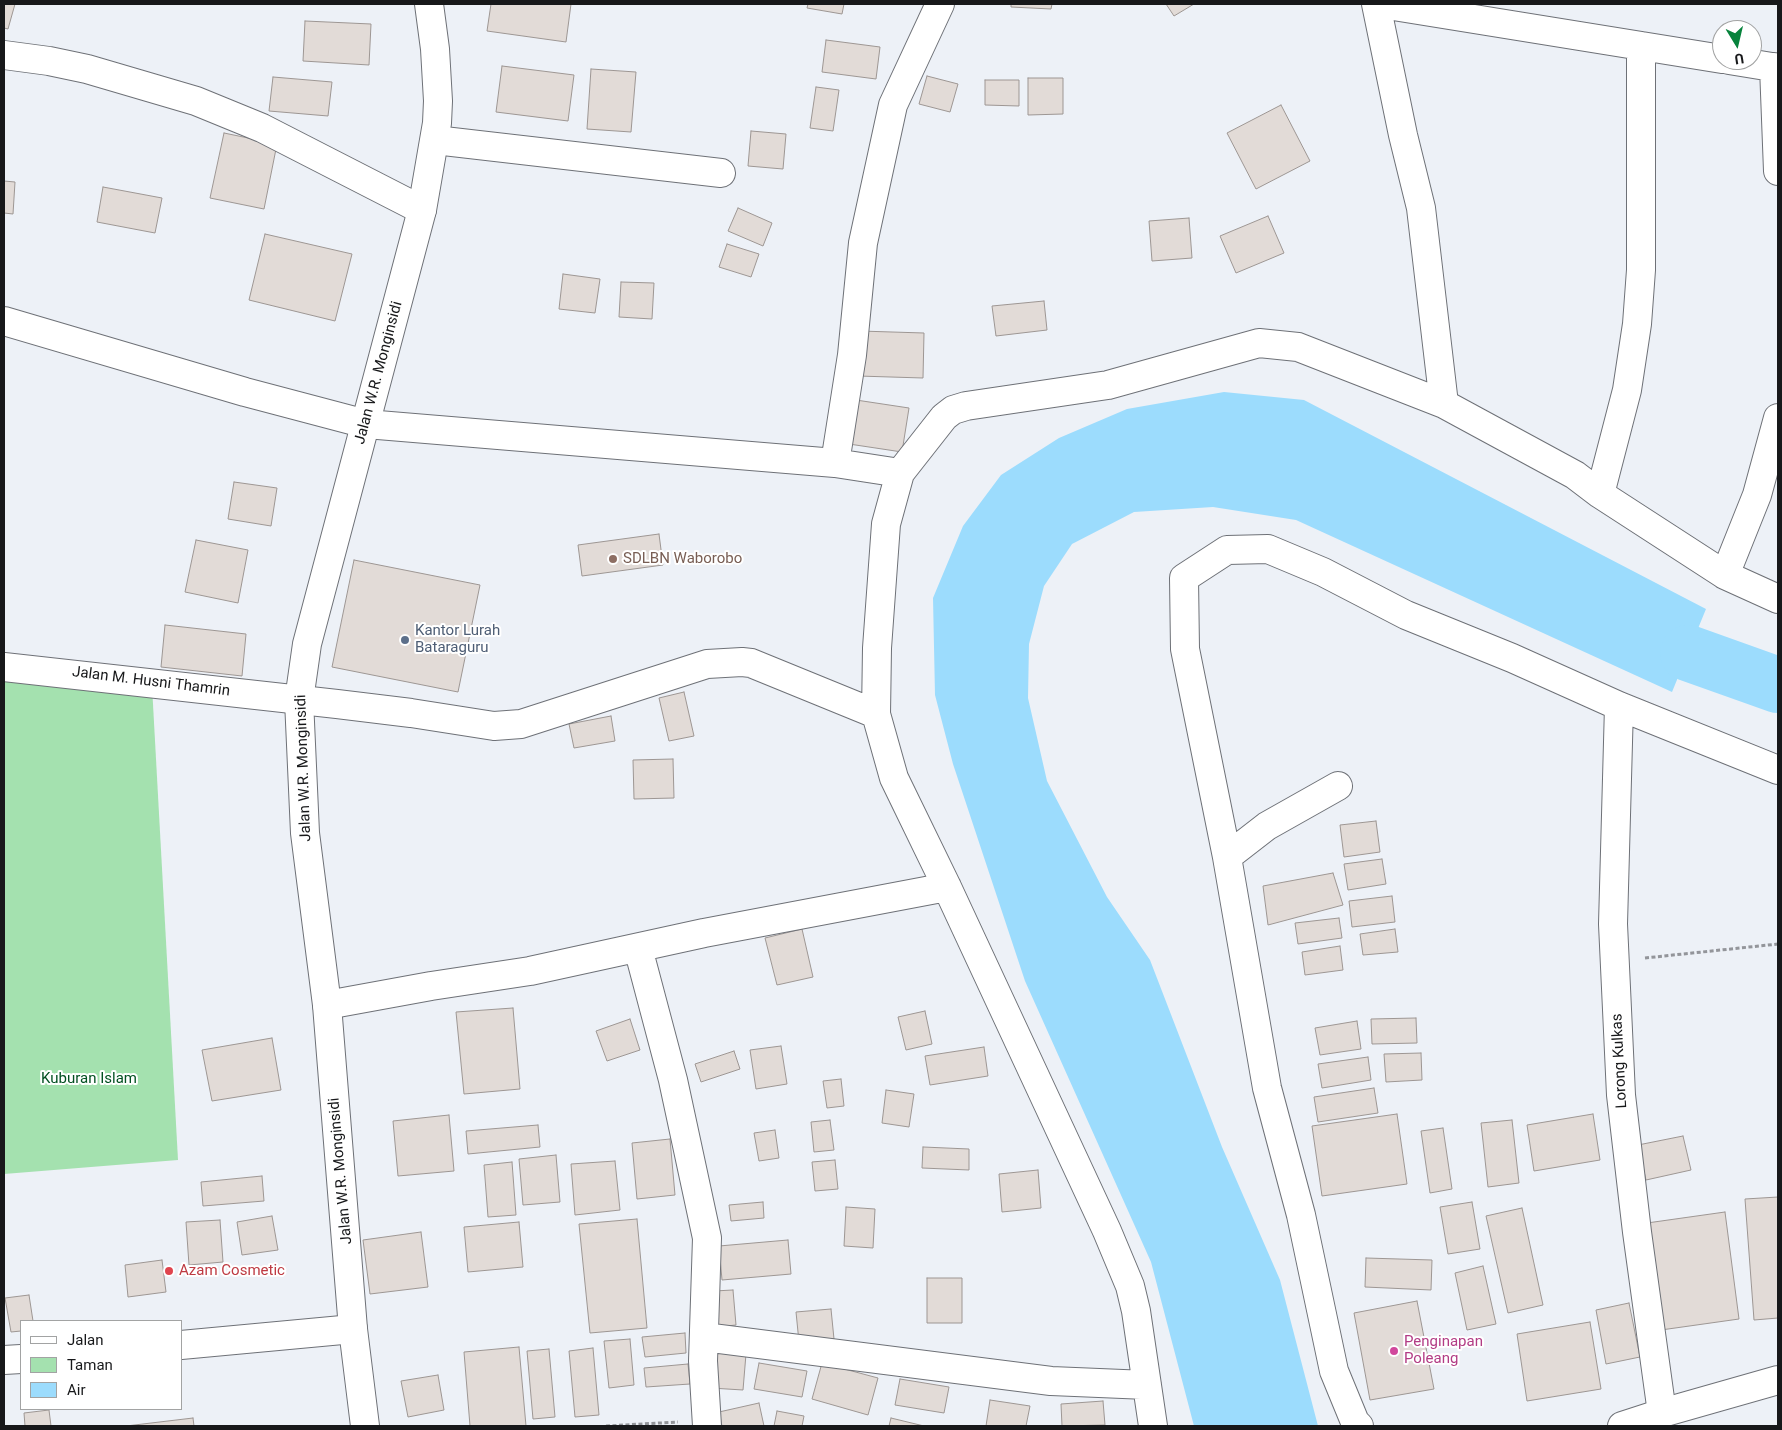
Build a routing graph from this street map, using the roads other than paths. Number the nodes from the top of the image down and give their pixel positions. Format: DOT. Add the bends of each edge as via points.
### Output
graph roads {
  1 [pos="429,4"];
  2 [pos="940,4"];
  3 [pos="1376,4"];
  4 [pos="1381,4"];
  5 [pos="1641,46"];
  6 [pos="4,55"];
  7 [pos="1712,57"];
  8 [pos="1762,66"];
  9 [pos="1776,68"];
  10 [pos="435,140"];
  11 [pos="1778,171"];
  12 [pos="721,173"];
  13 [pos="422,210"];
  14 [pos="4,320"];
  15 [pos="1444,404"];
  16 [pos="1778,418"];
  17 [pos="366,424"];
  18 [pos="835,463"];
  19 [pos="900,473"];
  20 [pos="1600,494"];
  21 [pos="1725,576"];
  22 [pos="1778,599"];
  23 [pos="4,666"];
  24 [pos="299,700"];
  25 [pos="1619,706"];
  26 [pos="876,714"];
  27 [pos="1778,770"];
  28 [pos="1338,786"];
  29 [pos="1227,857"];
  30 [pos="947,887"];
  31 [pos="638,948"];
  32 [pos="327,1005"];
  33 [pos="354,1329"];
  34 [pos="704,1337"];
  35 [pos="182,1345"];
  36 [pos="20,1359"];
  37 [pos="4,1360"];
  38 [pos="1778,1380"];
  39 [pos="1147,1385"];
  40 [pos="1662,1413"];
  41 [pos="707,1423"];
  42 [pos="365,1426"];
  43 [pos="1153,1426"];
  44 [pos="1359,1426"];
  45 [pos="1622,1426"];
  1 -- 10 [label="street, Jalan W.R. Monginsidi" via="438,101"];
  2 -- 18 [label="street" via="892,105 863,243 852,355"];
  3 -- 15 [label="street" via="1421,208"];
  4 -- 5 [label="street"];
  5 -- 7 [label="street"];
  5 -- 20 [label="street" via="1641,270 1637,324 1627,390"];
  6 -- 13 [label="street" via="87,69 196,101 262,128"];
  8 -- 9 [label="street"];
  9 -- 11 [label="street"];
  10 -- 12 [label="street"];
  10 -- 13 [label="street, Jalan W.R. Monginsidi"];
  13 -- 17 [label="street, Jalan W.R. Monginsidi"];
  14 -- 17 [label="street" via="245,392"];
  15 -- 19 [label="street" via="1298,347 1259,343 1108,385 953,410"];
  15 -- 20 [label="street" via="1575,475"];
  16 -- 21 [label="street" via="1757,495"];
  17 -- 18 [label="street"];
  17 -- 24 [label="street, Jalan W.R. Monginsidi" via="307,644"];
  18 -- 19 [label="street"];
  19 -- 26 [label="street" via="886,524"];
  20 -- 21 [label="street"];
  21 -- 22 [label="street"];
  23 -- 24 [label="street, Jalan M. Husni Thamrin"];
  24 -- 26 [label="street, Jalan M. Husni Thamrin" via="510,726 707,664 742,662"];
  24 -- 32 [label="street, Jalan W.R. Monginsidi" via="305,833"];
  25 -- 27 [label="street"];
  25 -- 29 [label="street" via="1406,615 1323,572 1268,549 1227,550 1184,578 1185,649"];
  25 -- 40 [label="street, Lorong Kulkas" via="1614,961 1621,1095"];
  26 -- 30 [label="street" via="894,778"];
  28 -- 29 [label="street" via="1267,826"];
  29 -- 44 [label="street" via="1267,1088 1301,1215 1334,1371"];
  30 -- 31 [label="street"];
  30 -- 39 [label="street" via="1130,1286"];
  31 -- 32 [label="street" via="530,972"];
  31 -- 34 [label="street" via="673,1080 707,1238"];
  32 -- 33 [label="street, Jalan W.R. Monginsidi"];
  33 -- 35 [label="street"];
  33 -- 42 [label="street, Jalan W.R. Monginsidi"];
  34 -- 39 [label="street" via="1051,1381"];
  34 -- 41 [label="street"];
  36 -- 37 [label="street"];
  38 -- 40 [label="street"];
  39 -- 43 [label="street"];
  40 -- 45 [label="street"];
}
